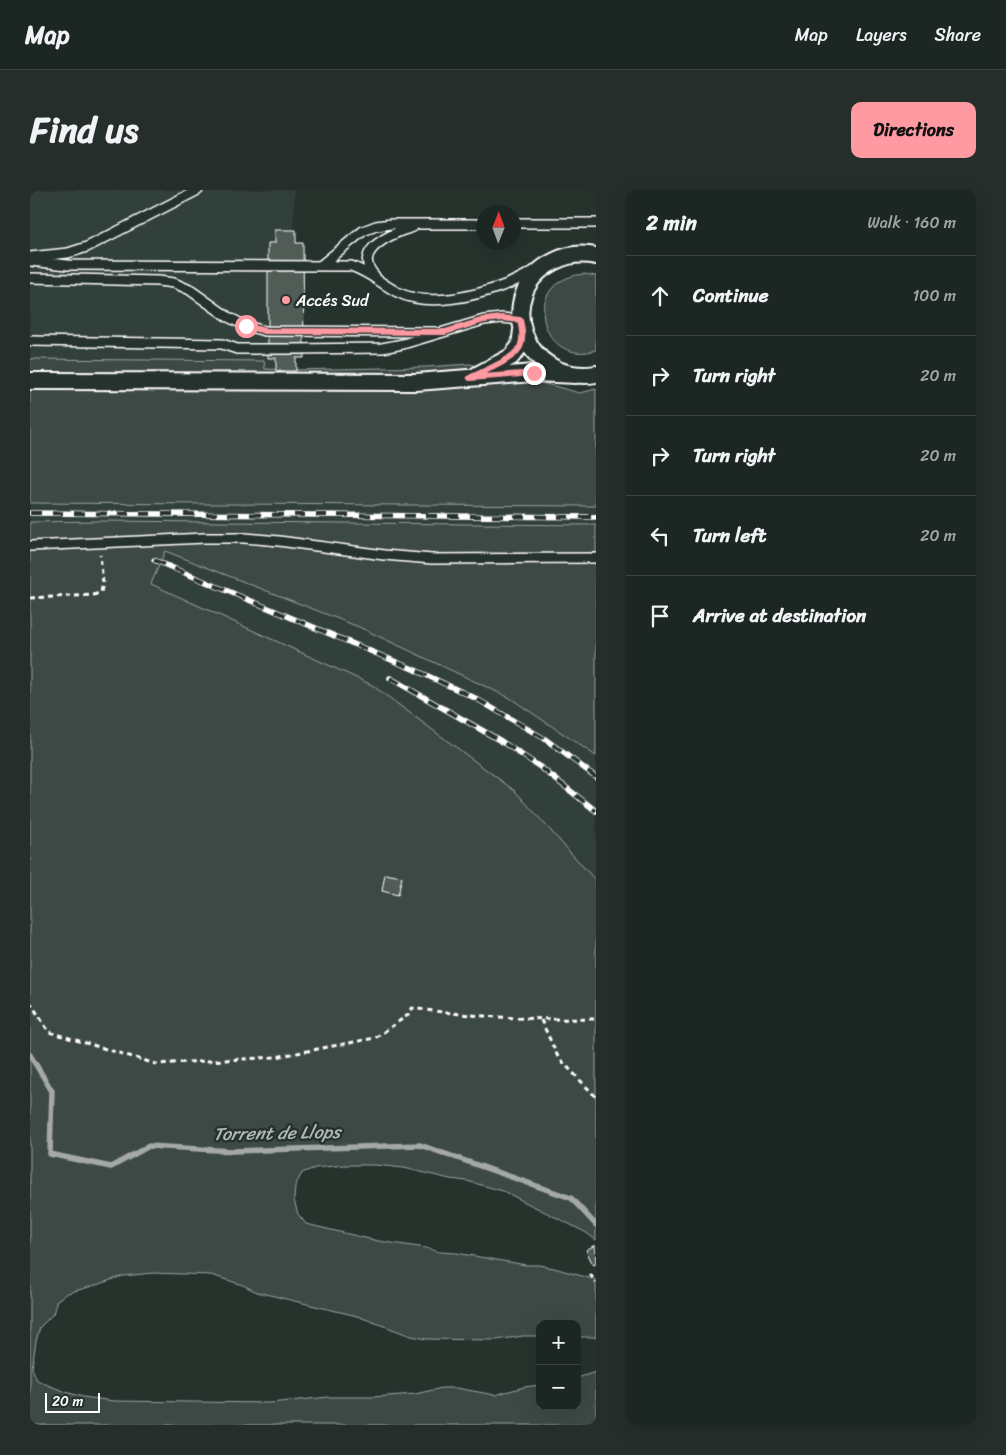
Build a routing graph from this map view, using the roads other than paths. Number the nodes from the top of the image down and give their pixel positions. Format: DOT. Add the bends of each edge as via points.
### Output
graph roads {
  1 [pos="198,190"];
  2 [pos="596,223"];
  3 [pos="425,224"];
  4 [pos="476,224"];
  5 [pos="521,224"];
  6 [pos="596,256"];
  7 [pos="30,257"];
  8 [pos="30,261"];
  9 [pos="546,265"];
  10 [pos="320,266"];
  11 [pos="30,278"];
  12 [pos="378,279"];
  13 [pos="521,325"];
  14 [pos="445,332"];
  15 [pos="30,341"];
  16 [pos="596,374"];
  17 [pos="576,375"];
  18 [pos="470,378"];
  19 [pos="30,381"];
  20 [pos="30,546"];
  21 [pos="596,558"];
  1 -- 7 [label="lane" via="87,247 68,253"];
  2 -- 5 [label="lane"];
  3 -- 4 [label="lane"];
  3 -- 10 [label="lane" via="391,224 363,231"];
  3 -- 12 [label="lane" via="385,238 371,250 368,264"];
  6 -- 9 [label="street" via="564,256"];
  8 -- 10 [label="lane" via="68,266"];
  9 -- 12 [label="lane" via="506,284 459,298 415,298"];
  9 -- 13 [label="street" via="532,278 524,294"];
  10 -- 12 [label="lane" via="350,266"];
  11 -- 14 [label="lane" via="174,283 190,290 228,317 265,331"];
  13 -- 14 [label="lane" via="502,318"];
  13 -- 17 [label="street" via="530,347 542,361 558,371"];
  13 -- 18 [label="street" via="520,346 511,357"];
  14 -- 15 [label="lane" via="382,348 350,349 238,349 222,344"];
  16 -- 17 [label="street"];
  17 -- 18 [label="street" via="534,373"];
  18 -- 19 [label="street" via="416,382"];
  20 -- 21 [label="lane" via="244,538 432,559"];
}
